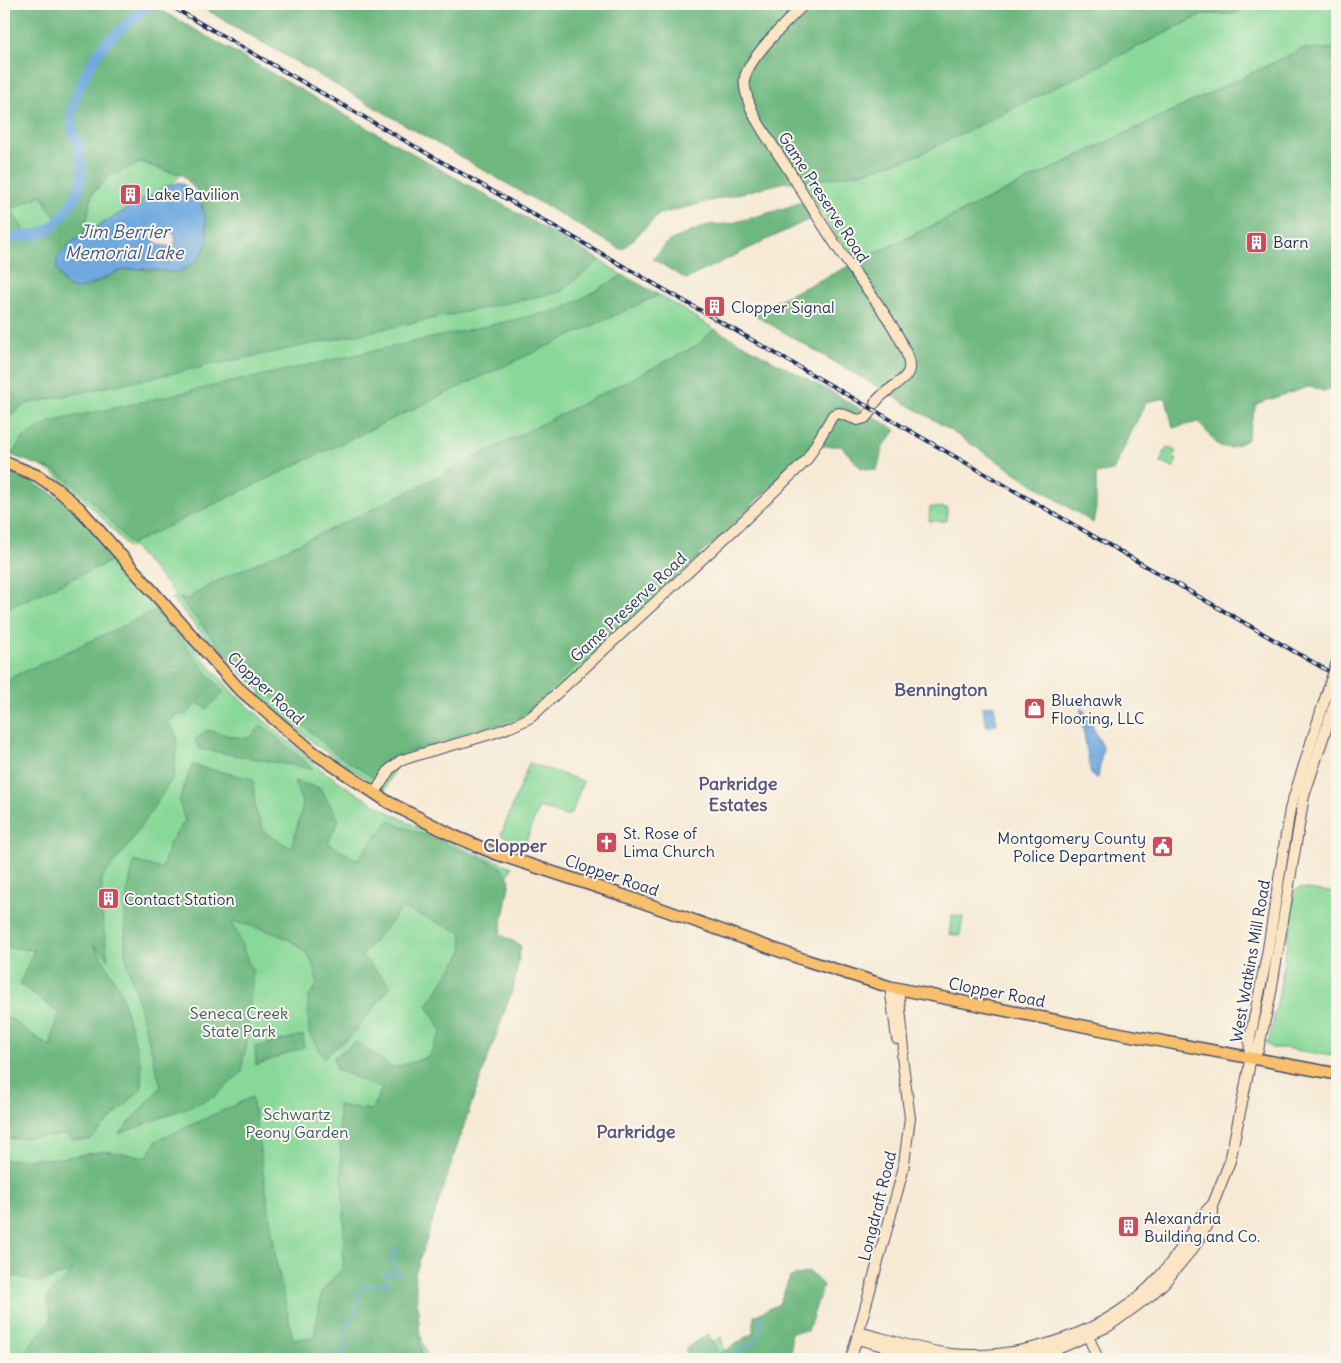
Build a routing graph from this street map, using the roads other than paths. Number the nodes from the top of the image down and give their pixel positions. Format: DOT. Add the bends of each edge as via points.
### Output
graph roads {
  1 [pos="804,4"];
  2 [pos="4,462"];
  3 [pos="1337,662"];
  4 [pos="1337,696"];
  5 [pos="375,793"];
  6 [pos="894,987"];
  7 [pos="1250,1059"];
  8 [pos="1337,1074"];
  9 [pos="1087,1333"];
  10 [pos="858,1336"];
  11 [pos="851,1359"];
  12 [pos="937,1359"];
  13 [pos="1015,1359"];
  14 [pos="1098,1359"];
  1 -- 5 [label="street, Game Preserve Road" via="753,60 745,77 745,87 755,116 846,259 883,310 908,361 909,371 884,392 865,418 858,420 839,413 833,415 806,461 531,717 400,762 389,770"];
  2 -- 5 [label="main road, Clopper Road" via="38,476 79,508 237,687 313,752"];
  3 -- 7 [label="street, West Watkins Mill Road, bridge" via="1290,808 1267,955 1248,1049"];
  4 -- 7 [label="street, West Watkins Mill Road" via="1304,796 1270,998 1258,1050"];
  5 -- 6 [label="main road, Clopper Road" via="415,817 494,853 804,960"];
  6 -- 7 [label="main road, Clopper Road"];
  6 -- 10 [label="street, Longdraft Road" via="904,1049 909,1131 903,1171"];
  7 -- 8 [label="main road, Clopper Road"];
  7 -- 9 [label="street" via="1230,1161 1213,1204 1205,1210 1159,1277"];
  9 -- 10 [label="street" via="1038,1347 978,1355 926,1350"];
  9 -- 13 [label="street" via="1040,1354"];
  9 -- 14 [label="street"];
  10 -- 11 [label="street, Longdraft Road"];
  10 -- 12 [label="street" via="924,1358"];
}
